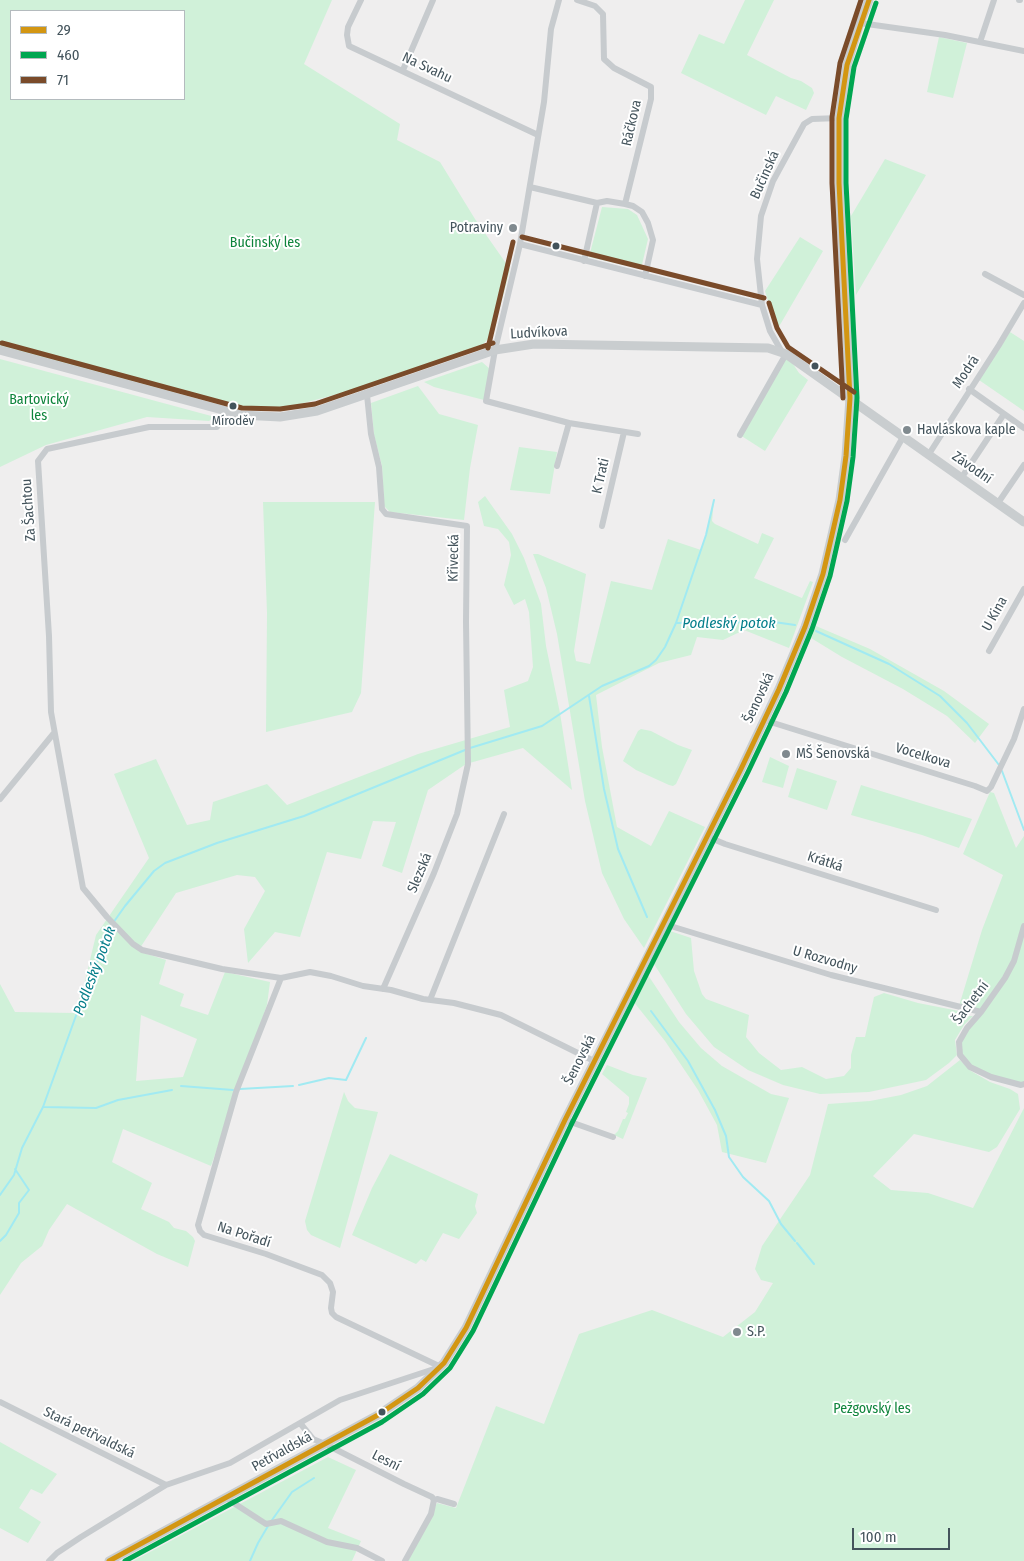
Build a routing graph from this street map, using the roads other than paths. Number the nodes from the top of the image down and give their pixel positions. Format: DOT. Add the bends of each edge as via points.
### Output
graph roads {
  1 [pos="361,0"];
  2 [pos="433,0"];
  3 [pos="559,0"];
  4 [pos="577,0"];
  5 [pos="869,0"];
  6 [pos="994,0"];
  7 [pos="860,23"];
  8 [pos="980,42"];
  9 [pos="1024,52"];
  10 [pos="403,70"];
  11 [pos="839,118"];
  12 [pos="538,135"];
  13 [pos="530,187"];
  14 [pos="597,203"];
  15 [pos="625,204"];
  16 [pos="520,244"];
  17 [pos="584,261"];
  18 [pos="985,274"];
  19 [pos="645,276"];
  20 [pos="1024,295"];
  21 [pos="1024,303"];
  22 [pos="762,305"];
  23 [pos="0,350"];
  24 [pos="495,350"];
  25 [pos="784,353"];
  26 [pos="970,389"];
  27 [pos="367,395"];
  28 [pos="850,398"];
  29 [pos="225,411"];
  30 [pos="1004,414"];
  31 [pos="569,423"];
  32 [pos="1024,428"];
  33 [pos="624,432"];
  34 [pos="638,434"];
  35 [pos="740,435"];
  36 [pos="903,437"];
  37 [pos="928,454"];
  38 [pos="1024,465"];
  39 [pos="557,466"];
  40 [pos="962,477"];
  41 [pos="998,503"];
  42 [pos="1024,522"];
  43 [pos="602,526"];
  44 [pos="845,540"];
  45 [pos="1024,589"];
  46 [pos="989,651"];
  47 [pos="1024,709"];
  48 [pos="764,720"];
  49 [pos="54,733"];
  50 [pos="468,764"];
  51 [pos="0,799"];
  52 [pos="504,814"];
  53 [pos="708,837"];
  54 [pos="936,910"];
  55 [pos="664,924"];
  56 [pos="1024,926"];
  57 [pos="281,978"];
  58 [pos="383,989"];
  59 [pos="430,1000"];
  60 [pos="981,1012"];
  61 [pos="594,1061"];
  62 [pos="1024,1084"];
  63 [pos="565,1120"];
  64 [pos="613,1137"];
  65 [pos="453,1350"];
  66 [pos="441,1366"];
  67 [pos="0,1402"];
  68 [pos="300,1422"];
  69 [pos="325,1444"];
  70 [pos="166,1485"];
  71 [pos="226,1498"];
  72 [pos="434,1500"];
  73 [pos="454,1504"];
  74 [pos="49,1561"];
  75 [pos="109,1561"];
  76 [pos="382,1561"];
  77 [pos="405,1561"];
  1 -- 10 [label="street, Na Svahu" via="346,35 349,46"];
  2 -- 10 [label="street"];
  3 -- 12 [label="street" via="551,29"];
  4 -- 15 [label="street, Ráčkova" via="595,6 603,14 604,59 614,68 651,86 651,99"];
  5 -- 7 [label="main road, Šenovská"];
  6 -- 8 [label="street"];
  7 -- 8 [label="street"];
  7 -- 11 [label="main road, Šenovská" via="847,65"];
  8 -- 9 [label="street"];
  10 -- 12 [label="street, Na Svahu"];
  11 -- 22 [label="street, Bučinská" via="812,120 804,124 770,188 761,216 758,250"];
  11 -- 28 [label="main road, Šenovská" via="839,183"];
  12 -- 13 [label="street"];
  13 -- 14 [label="street"];
  13 -- 16 [label="street"];
  14 -- 15 [label="street"];
  14 -- 17 [label="street"];
  15 -- 19 [label="street" via="642,212 648,223 652,240"];
  16 -- 17 [label="street"];
  16 -- 24 [label="street"];
  17 -- 19 [label="street"];
  18 -- 20 [label="street"];
  19 -- 22 [label="street"];
  21 -- 26 [label="street, Modrá"];
  22 -- 25 [label="street, Bučinská" via="770,331"];
  23 -- 29 [label="main road, Ludvíkova"];
  24 -- 25 [label="main road, Ludvíkova" via="544,344 753,347"];
  24 -- 27 [label="main road, Ludvíkova"];
  24 -- 31 [label="street" via="486,401"];
  25 -- 28 [label="main road, Ludvíkova"];
  25 -- 35 [label="street"];
  26 -- 30 [label="street"];
  26 -- 37 [label="street, Modrá"];
  27 -- 29 [label="main road, Ludvíkova" via="316,411 280,417"];
  27 -- 50 [label="street, Křivecká" via="379,467 382,509 386,514 467,526"];
  28 -- 36 [label="main road, Závodní"];
  28 -- 48 [label="main road, Šenovská" via="844,474 825,566 805,627"];
  29 -- 49 [label="street, Za Šachtou" via="217,427 149,427 47,449 38,461"];
  30 -- 32 [label="street"];
  30 -- 40 [label="street"];
  31 -- 33 [label="street"];
  31 -- 39 [label="street"];
  33 -- 34 [label="street"];
  33 -- 43 [label="street, K Trati"];
  36 -- 37 [label="main road, Závodní"];
  36 -- 44 [label="street"];
  37 -- 40 [label="main road, Závodní"];
  38 -- 41 [label="street"];
  40 -- 41 [label="main road, Závodní"];
  41 -- 42 [label="main road, Závodní"];
  45 -- 46 [label="street, U Kina"];
  47 -- 48 [label="street, Vocelkova" via="1014,739 987,791"];
  48 -- 53 [label="main road, Šenovská"];
  49 -- 51 [label="street"];
  49 -- 57 [label="street, Za Šachtou" via="83,888 107,917 142,950 222,969"];
  50 -- 58 [label="street, Slezská" via="457,814"];
  52 -- 59 [label="street"];
  53 -- 54 [label="street, Krátká"];
  53 -- 55 [label="main road, Šenovská"];
  55 -- 60 [label="street, U Rozvodny" via="831,975"];
  55 -- 61 [label="main road, Šenovská"];
  56 -- 60 [label="street, Šachetní" via="1014,961"];
  57 -- 58 [label="street" via="310,972"];
  57 -- 66 [label="street, Na Pořadí" via="236,1092 198,1225 200,1231 322,1275 330,1283 333,1292 331,1308 336,1317"];
  58 -- 59 [label="street"];
  59 -- 61 [label="street" via="502,1015"];
  60 -- 62 [label="street, Šachetní" via="958,1042 960,1054 970,1067 990,1077"];
  61 -- 63 [label="main road, Šenovská"];
  63 -- 64 [label="street"];
  63 -- 65 [label="main road, Šenovská"];
  65 -- 66 [label="main road, Petřvaldská"];
  66 -- 68 [label="street" via="340,1400"];
  66 -- 69 [label="main road, Petřvaldská" via="426,1382 393,1406"];
  67 -- 70 [label="street, Stará petřvaldská"];
  68 -- 69 [label="street" via="313,1439"];
  68 -- 70 [label="street" via="230,1463"];
  69 -- 71 [label="main road, Petřvaldská"];
  69 -- 72 [label="street, Lesní"];
  70 -- 74 [label="street" via="73,1542"];
  71 -- 75 [label="main road, Petřvaldská"];
  71 -- 76 [label="street" via="266,1524 281,1521 327,1542 357,1548"];
  72 -- 73 [label="street, Lesní"];
  72 -- 77 [label="street" via="431,1514"];
}
